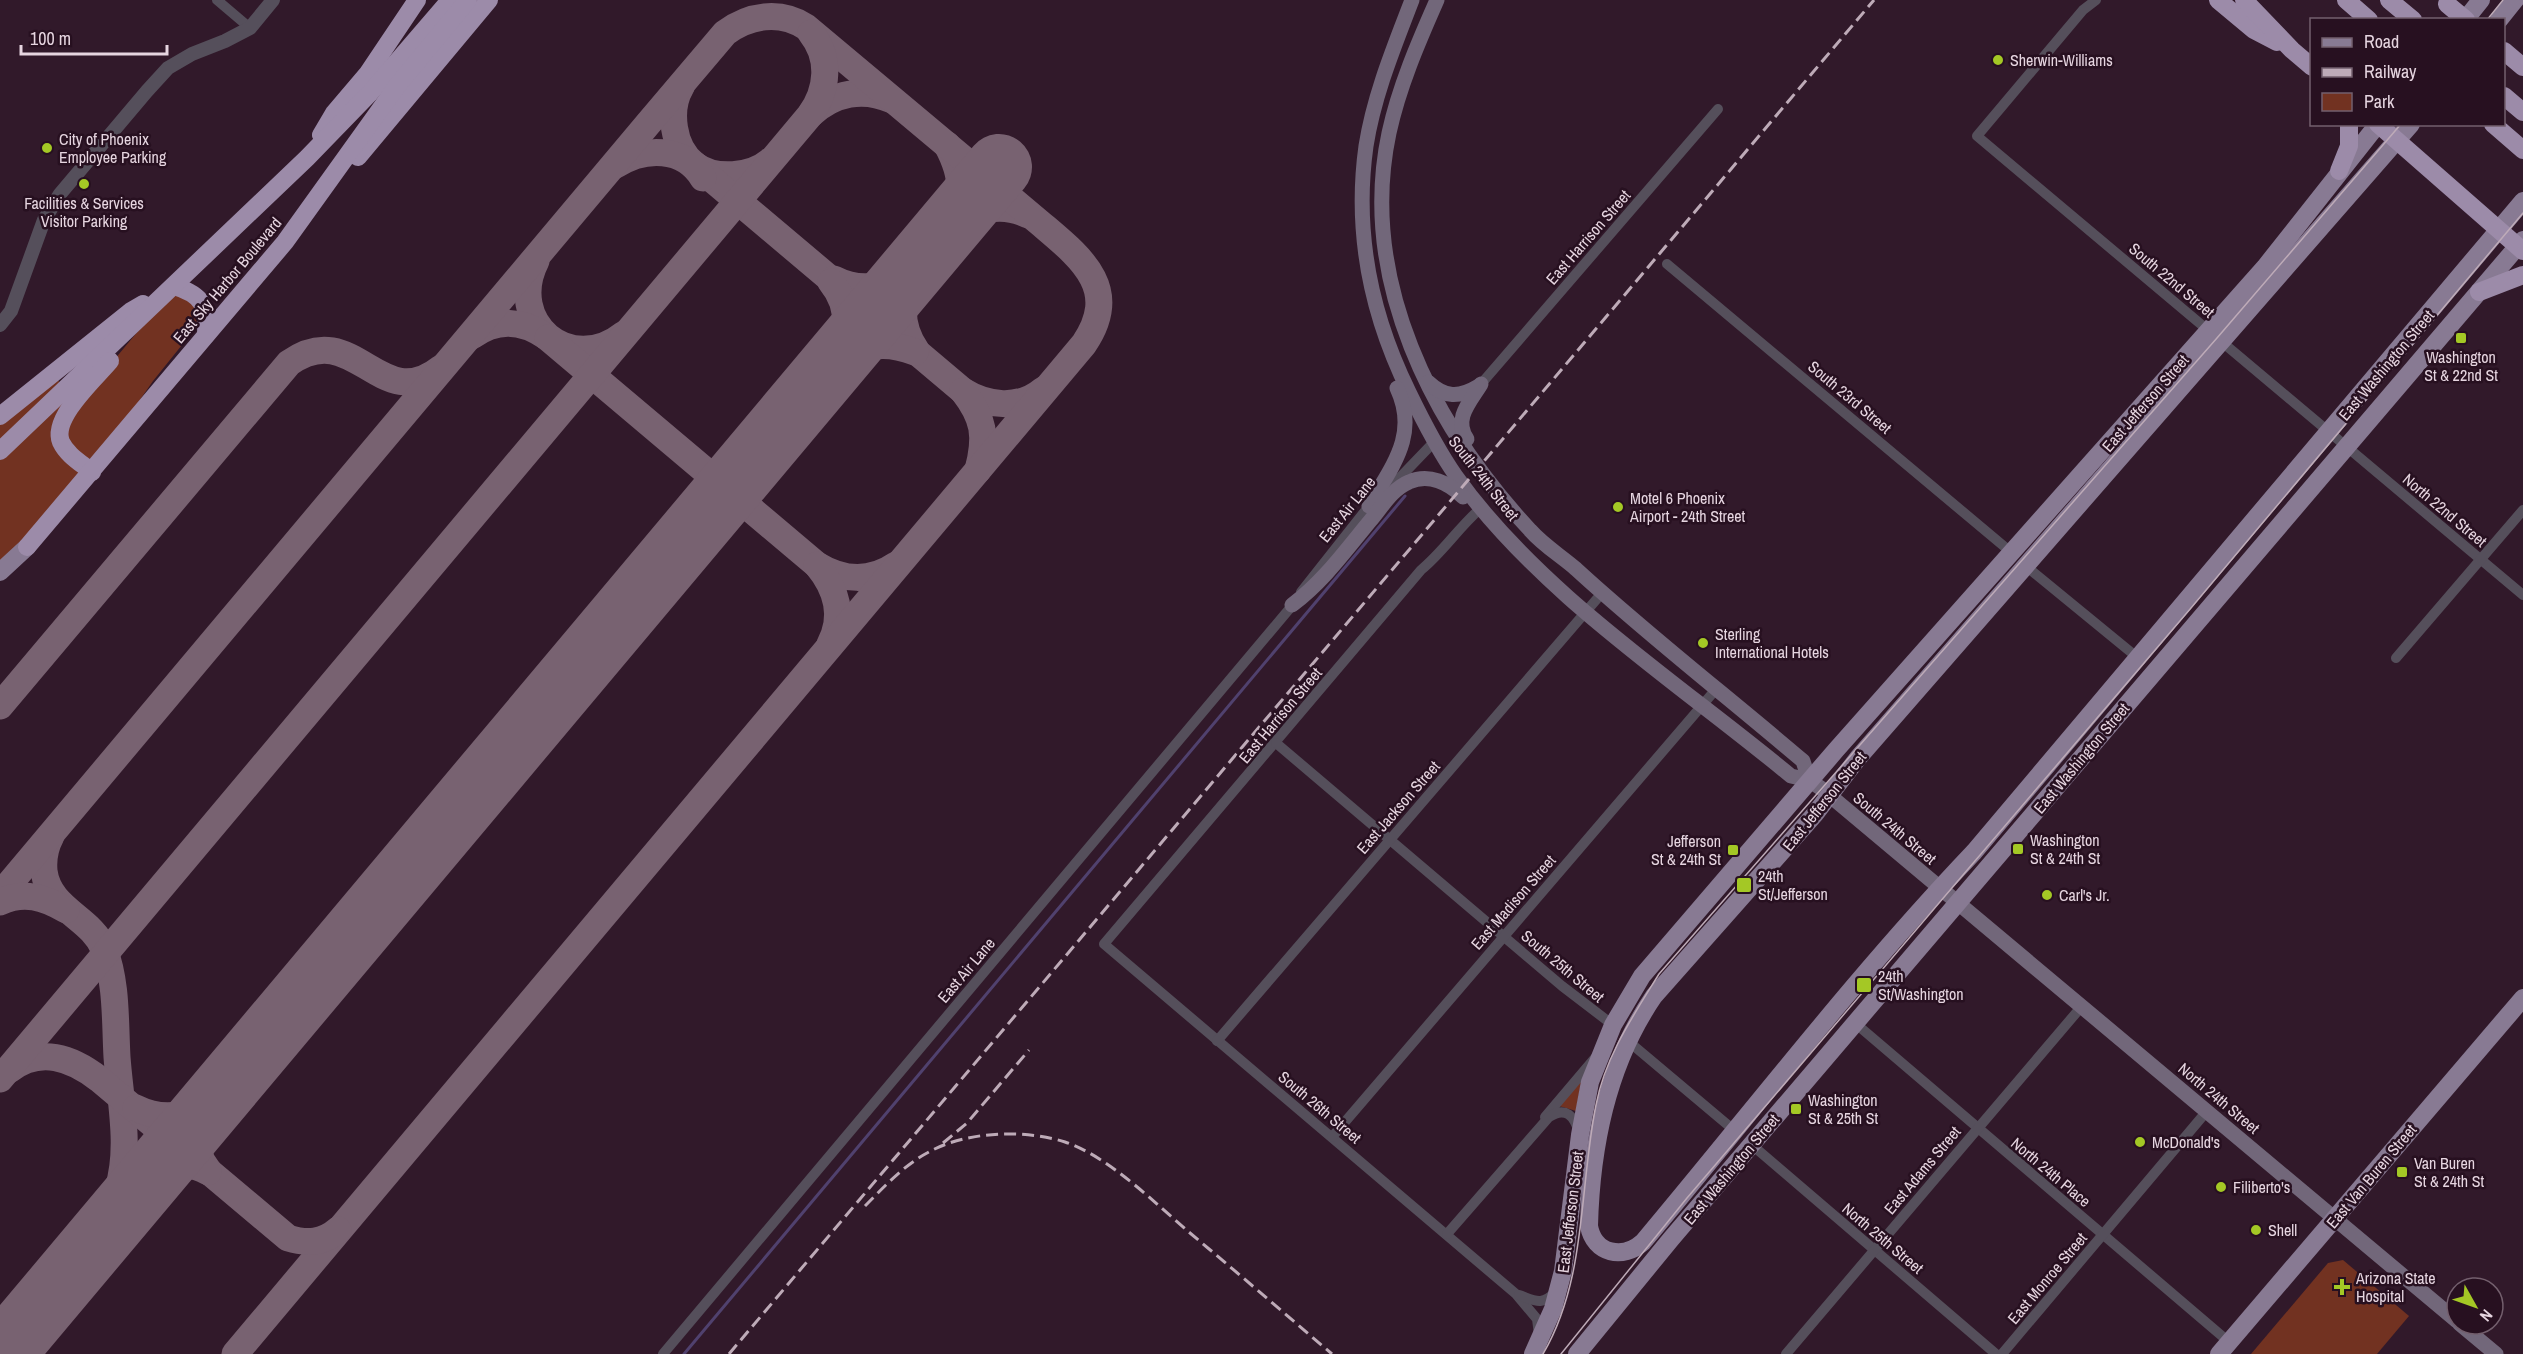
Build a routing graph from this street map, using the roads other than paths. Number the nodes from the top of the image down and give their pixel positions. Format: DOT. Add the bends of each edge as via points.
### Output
graph roads {
  1 [pos="217,0"];
  2 [pos="273,0"];
  3 [pos="417,0"];
  4 [pos="450,0"];
  5 [pos="468,0"];
  6 [pos="489,0"];
  7 [pos="1412,0"];
  8 [pos="1437,0"];
  9 [pos="2096,0"];
  10 [pos="2218,0"];
  11 [pos="2244,0"];
  12 [pos="2346,0"];
  13 [pos="2389,0"];
  14 [pos="2403,0"];
  15 [pos="2481,0"];
  16 [pos="2515,0"];
  17 [pos="2445,2"];
  18 [pos="2367,18"];
  19 [pos="2411,18"];
  20 [pos="2424,18"];
  21 [pos="2463,18"];
  22 [pos="2467,18"];
  23 [pos="2501,18"];
  24 [pos="250,28"];
  25 [pos="2292,50"];
  26 [pos="2505,52"];
  27 [pos="2310,65"];
  28 [pos="2523,67"];
  29 [pos="2505,87"];
  30 [pos="2505,97"];
  31 [pos="2523,102"];
  32 [pos="1718,109"];
  33 [pos="2523,112"];
  34 [pos="2349,126"];
  35 [pos="2377,126"];
  36 [pos="2379,126"];
  37 [pos="2409,126"];
  38 [pos="2495,126"];
  39 [pos="2397,141"];
  40 [pos="2523,150"];
  41 [pos="307,158"];
  42 [pos="2339,171"];
  43 [pos="2523,201"];
  44 [pos="301,221"];
  45 [pos="2499,229"];
  46 [pos="2521,245"];
  47 [pos="1385,256"];
  48 [pos="1667,264"];
  49 [pos="1366,268"];
  50 [pos="2523,275"];
  51 [pos="171,288"];
  52 [pos="2479,292"];
  53 [pos="143,316"];
  54 [pos="0,325"];
  55 [pos="2208,331"];
  56 [pos="206,334"];
  57 [pos="2223,343"];
  58 [pos="1426,380"];
  59 [pos="1481,384"];
  60 [pos="0,416"];
  61 [pos="2330,432"];
  62 [pos="1434,439"];
  63 [pos="2347,447"];
  64 [pos="0,451"];
  65 [pos="92,472"];
  66 [pos="1369,506"];
  67 [pos="1478,510"];
  68 [pos="2523,510"];
  69 [pos="1531,532"];
  70 [pos="27,548"];
  71 [pos="1559,553"];
  72 [pos="2012,553"];
  73 [pos="2480,559"];
  74 [pos="2027,567"];
  75 [pos="0,572"];
  76 [pos="2237,575"];
  77 [pos="0,581"];
  78 [pos="1602,593"];
  79 [pos="2523,595"];
  80 [pos="1995,602"];
  81 [pos="1292,605"];
  82 [pos="1586,612"];
  83 [pos="2154,638"];
  84 [pos="2138,658"];
  85 [pos="2396,658"];
  86 [pos="1903,674"];
  87 [pos="1717,687"];
  88 [pos="1703,704"];
  89 [pos="1276,743"];
  90 [pos="1809,780"];
  91 [pos="1829,796"];
  92 [pos="1390,840"];
  93 [pos="1939,888"];
  94 [pos="1958,904"];
  95 [pos="1503,936"];
  96 [pos="1104,944"];
  97 [pos="2523,998"];
  98 [pos="2082,1006"];
  99 [pos="1855,1023"];
  100 [pos="1613,1025"];
  101 [pos="1217,1041"];
  102 [pos="1628,1041"];
  103 [pos="1601,1050"];
  104 [pos="2207,1112"];
  105 [pos="1540,1125"];
  106 [pos="1977,1128"];
  107 [pos="1735,1131"];
  108 [pos="1580,1135"];
  109 [pos="1332,1137"];
  110 [pos="1752,1145"];
  111 [pos="1595,1167"];
  112 [pos="1693,1182"];
  113 [pos="2334,1219"];
  114 [pos="1447,1234"];
  115 [pos="2103,1235"];
  116 [pos="1605,1250"];
  117 [pos="1874,1250"];
  118 [pos="1559,1289"];
  119 [pos="1516,1294"];
  120 [pos="2445,1311"];
  121 [pos="1603,1320"];
  122 [pos="2475,1336"];
  123 [pos="1537,1348"];
  124 [pos="2224,1348"];
  125 [pos="663,1354"];
  126 [pos="1577,1354"];
  127 [pos="1786,1354"];
  128 [pos="1996,1354"];
  129 [pos="2002,1354"];
  130 [pos="2496,1354"];
  1 -- 24 [label="street"];
  2 -- 24 [label="street"];
  3 -- 41 [label="highway" via="368,73 334,113"];
  4 -- 41 [label="highway, East Sky Harbor Boulevard" via="370,93"];
  5 -- 44 [label="highway, East Sky Harbor Boulevard" via="397,86"];
  6 -- 44 [label="highway"];
  7 -- 49 [label="main road, South 24th Street" via="1375,104 1366,146 1362,209"];
  8 -- 47 [label="main road, South 24th Street" via="1389,134 1383,178"];
  9 -- 55 [label="street, South 22nd Street" via="2083,10 1977,136"];
  10 -- 25 [label="highway" via="2254,30"];
  11 -- 25 [label="highway"];
  12 -- 18 [label="highway"];
  13 -- 19 [label="highway"];
  14 -- 20 [label="highway"];
  15 -- 22 [label="main road"];
  16 -- 23 [label="main road"];
  17 -- 21 [label="highway, bridge"];
  24 -- 54 [label="street" via="168,68 139,99 60,194 44,220 11,311"];
  25 -- 27 [label="highway"];
  26 -- 28 [label="highway"];
  29 -- 31 [label="highway"];
  30 -- 33 [label="highway"];
  32 -- 59 [label="street, East Harrison Street"];
  34 -- 42 [label="highway" via="2349,147"];
  35 -- 42 [label="main road, East Jefferson Street"];
  36 -- 39 [label="highway"];
  37 -- 39 [label="main road, East Jefferson Street"];
  38 -- 40 [label="highway"];
  39 -- 45 [label="highway"];
  39 -- 57 [label="main road, East Jefferson Street"];
  41 -- 51 [label="highway, East Sky Harbor Boulevard"];
  42 -- 55 [label="main road, East Jefferson Street" via="2265,267"];
  43 -- 45 [label="main road, East Washington Street"];
  44 -- 56 [label="highway, East Sky Harbor Boulevard"];
  45 -- 46 [label="highway"];
  45 -- 61 [label="main road, East Washington Street"];
  46 -- 52 [label="main road, East Washington Street"];
  47 -- 58 [label="main road, South 24th Street" via="1401,318"];
  47 -- 62 [label="main road" via="1382,283 1386,302 1402,353 1433,421"];
  48 -- 72 [label="street, South 23rd Street"];
  49 -- 62 [label="main road, South 24th Street" via="1388,347"];
  49 -- 66 [label="main road" via="1367,308 1404,405 1406,420 1400,452"];
  50 -- 52 [label="highway"];
  51 -- 53 [label="highway, East Sky Harbor Boulevard"];
  51 -- 56 [label="highway" via="193,293 204,305"];
  51 -- 60 [label="highway" via="131,311"];
  52 -- 63 [label="main road, East Washington Street"];
  53 -- 64 [label="highway, East Sky Harbor Boulevard"];
  53 -- 65 [label="highway" via="60,423 59,435 64,446"];
  55 -- 57 [label="street, South 22nd Street"];
  55 -- 72 [label="main road, East Jefferson Street"];
  56 -- 65 [label="highway, East Sky Harbor Boulevard"];
  57 -- 61 [label="street, South 22nd Street"];
  57 -- 74 [label="main road, East Jefferson Street"];
  58 -- 59 [label="main road" via="1451,395 1464,394"];
  58 -- 69 [label="main road, South 24th Street" via="1477,468"];
  59 -- 71 [label="main road" via="1462,415 1461,428 1499,484"];
  61 -- 63 [label="street, South 22nd Street"];
  61 -- 83 [label="main road, East Washington Street"];
  62 -- 66 [label="street, East Air Lane" via="1409,457"];
  62 -- 67 [label="main road, South 24th Street"];
  62 -- 69 [label="main road" via="1454,449 1492,500 1520,527"];
  62 -- 81 [label="street, East Air Lane"];
  63 -- 73 [label="street, North 22nd Street"];
  63 -- 76 [label="main road, East Washington Street"];
  65 -- 70 [label="highway, East Sky Harbor Boulevard"];
  66 -- 81 [label="street, East Air Lane"];
  67 -- 81 [label="main road" via="1450,485 1425,479 1410,482 1388,500 1312,591"];
  67 -- 82 [label="main road, South 24th Street"];
  67 -- 89 [label="street, East Harrison Street" via="1421,570"];
  68 -- 73 [label="street"];
  69 -- 71 [label="main road, South 24th Street"];
  70 -- 75 [label="main road, East Sky Harbor Boulevard"];
  70 -- 77 [label="main road"];
  71 -- 78 [label="main road, South 24th Street"];
  72 -- 86 [label="main road, East Jefferson Street"];
  73 -- 79 [label="street, North 22nd Street"];
  73 -- 85 [label="street"];
  74 -- 80 [label="main road, East Jefferson Street"];
  74 -- 84 [label="street"];
  76 -- 83 [label="main road, East Washington Street"];
  76 -- 94 [label="main road, East Washington Street"];
  78 -- 82 [label="street, East Jackson Street"];
  78 -- 87 [label="main road, South 24th Street"];
  80 -- 86 [label="main road, East Jefferson Street"];
  80 -- 91 [label="main road, East Jefferson Street"];
  81 -- 125 [label="street, East Air Lane"];
  82 -- 88 [label="main road, South 24th Street"];
  82 -- 92 [label="street, East Jackson Street"];
  83 -- 84 [label="main road, East Washington Street"];
  84 -- 93 [label="main road, East Washington Street"];
  86 -- 90 [label="main road, East Jefferson Street"];
  87 -- 88 [label="street, East Madison Street"];
  87 -- 90 [label="main road, South 24th Street" via="1803,761"];
  88 -- 90 [label="main road, South 24th Street" via="1791,776"];
  88 -- 95 [label="street, East Madison Street"];
  89 -- 92 [label="street, South 25th Street"];
  89 -- 96 [label="street, East Harrison Street"];
  90 -- 91 [label="main road, South 24th Street"];
  90 -- 100 [label="main road, East Jefferson Street" via="1658,956"];
  91 -- 93 [label="main road, South 24th Street"];
  91 -- 102 [label="main road, East Jefferson Street" via="1654,996"];
  92 -- 95 [label="street, South 25th Street"];
  92 -- 101 [label="street, East Jackson Street"];
  93 -- 94 [label="main road, South 24th Street"];
  93 -- 107 [label="main road, East Washington Street" via="1813,1033"];
  94 -- 98 [label="main road, North 24th Street"];
  94 -- 99 [label="main road, East Washington Street"];
  95 -- 100 [label="street, South 25th Street"];
  95 -- 109 [label="street, East Madison Street"];
  96 -- 101 [label="street, South 26th Street"];
  97 -- 113 [label="main road, East Van Buren Street"];
  98 -- 104 [label="main road, North 24th Street"];
  98 -- 106 [label="street, East Adams Street"];
  99 -- 106 [label="street, North 24th Place"];
  99 -- 110 [label="main road, East Washington Street"];
  100 -- 103 [label="main road, East Jefferson Street"];
  101 -- 109 [label="street, South 26th Street"];
  102 -- 107 [label="street"];
  102 -- 111 [label="main road, East Jefferson Street" via="1611,1081 1599,1126"];
  103 -- 105 [label="street, East Jefferson Street"];
  103 -- 108 [label="main road, East Jefferson Street" via="1590,1082"];
  104 -- 113 [label="main road, North 24th Street"];
  104 -- 115 [label="street, East Monroe Street"];
  105 -- 108 [label="street, East Jefferson Street" via="1555,1113 1565,1112 1574,1118"];
  105 -- 114 [label="street, East Jefferson Street"];
  106 -- 115 [label="street, North 24th Place"];
  106 -- 117 [label="street, East Adams Street"];
  107 -- 112 [label="main road, East Washington Street"];
  108 -- 118 [label="main road, East Jefferson Street"];
  109 -- 114 [label="street, South 26th Street"];
  110 -- 117 [label="street, North 25th Street"];
  110 -- 121 [label="main road, East Washington Street"];
  111 -- 116 [label="main road, East Jefferson Street" via="1589,1226 1594,1240"];
  111 -- 118 [label="main road, East Jefferson Street" via="1576,1217 1568,1273"];
  112 -- 116 [label="main road, East Washington Street" via="1637,1247 1623,1252"];
  112 -- 121 [label="main road" via="1664,1238 1619,1291"];
  113 -- 120 [label="main road, North 24th Street"];
  113 -- 124 [label="main road, East Van Buren Street"];
  114 -- 119 [label="street, South 26th Street"];
  115 -- 124 [label="street, North 24th Place"];
  115 -- 129 [label="street, East Monroe Street"];
  117 -- 127 [label="street, East Adams Street"];
  117 -- 128 [label="street, North 25th Street"];
  118 -- 119 [label="street, South 26th Street" via="1537,1302"];
  118 -- 123 [label="main road, East Jefferson Street"];
  119 -- 123 [label="street, South 26th Street" via="1537,1319"];
  121 -- 126 [label="main road, East Washington Street"];
  122 -- 130 [label="main road, North 24th Street"];
}
